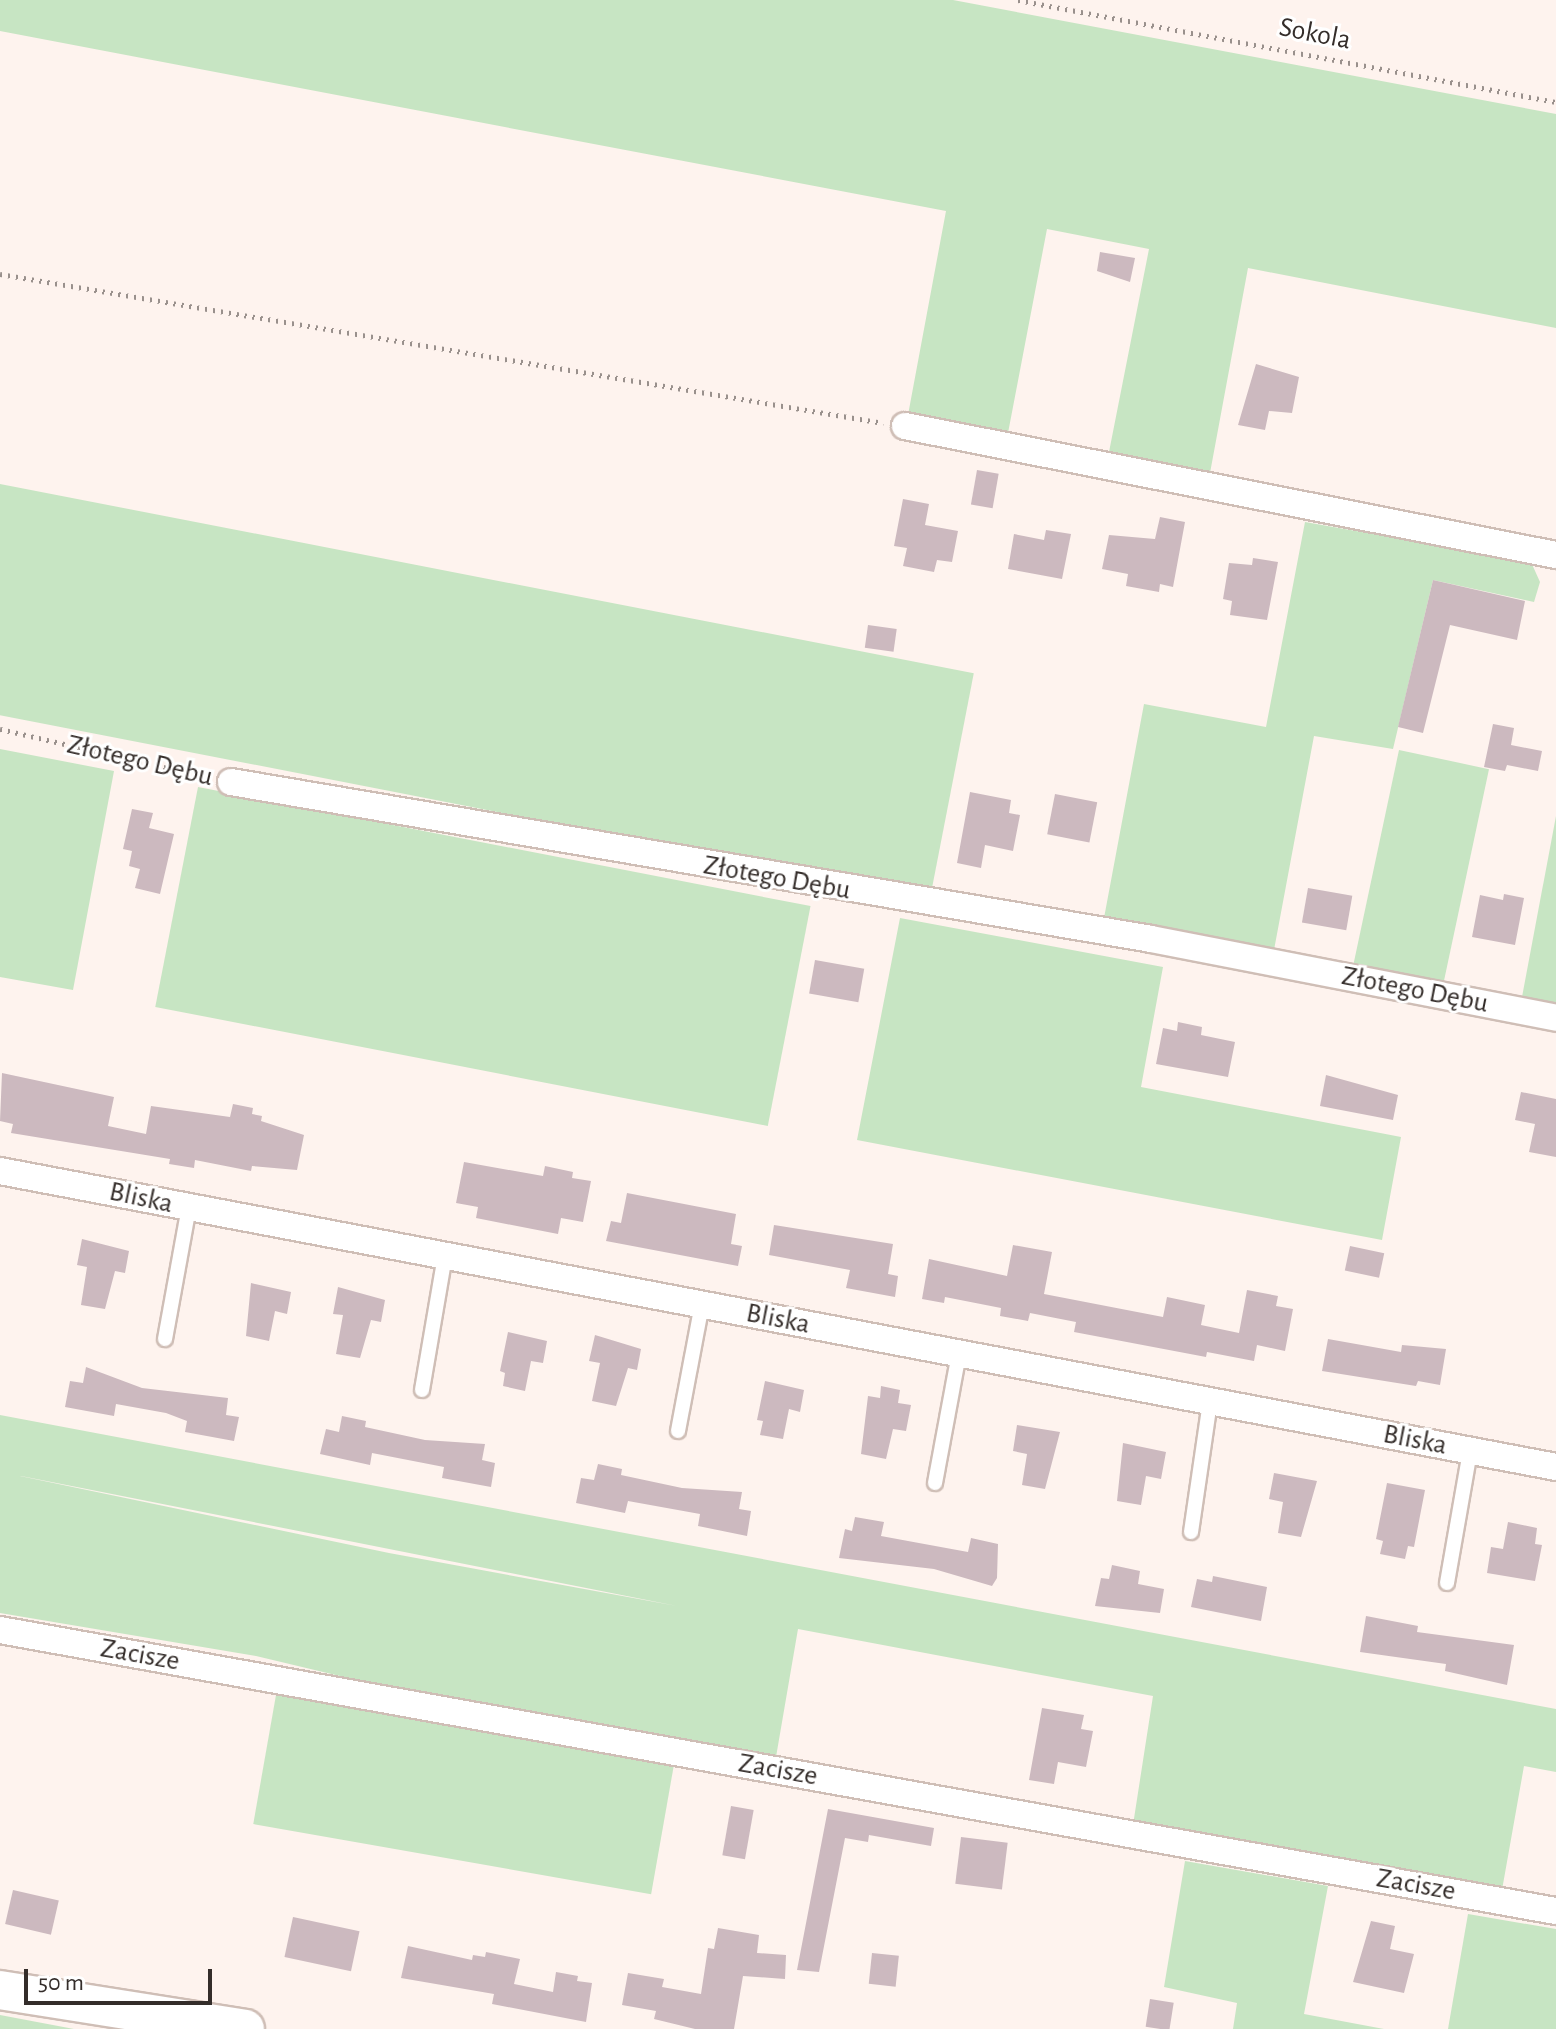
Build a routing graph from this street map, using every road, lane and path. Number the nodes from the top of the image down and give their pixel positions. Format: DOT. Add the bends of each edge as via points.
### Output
graph roads {
  1 [pos="1018,0"];
  2 [pos="1556,102"];
  3 [pos="0,274"];
  4 [pos="905,426"];
  5 [pos="1556,555"];
  6 [pos="0,729"];
  7 [pos="231,782"];
  8 [pos="1556,1018"];
  9 [pos="0,1171"];
  10 [pos="189,1207"];
  11 [pos="445,1255"];
  12 [pos="702,1304"];
  13 [pos="165,1339"];
  14 [pos="959,1353"];
  15 [pos="422,1390"];
  16 [pos="1210,1401"];
  17 [pos="678,1431"];
  18 [pos="1470,1451"];
  19 [pos="1556,1467"];
  20 [pos="935,1483"];
  21 [pos="1191,1532"];
  22 [pos="1447,1583"];
  23 [pos="0,1630"];
  24 [pos="1556,1911"];
  25 [pos="0,1990"];
  26 [pos="245,2029"];
  1 -- 2 [label="path, Sokola"];
  3 -- 4 [label="path"];
  4 -- 5 [label="street"];
  6 -- 7 [label="path, Złotego Dębu"];
  7 -- 8 [label="street, Złotego Dębu" via="1151,939"];
  9 -- 10 [label="street, Bliska"];
  10 -- 11 [label="street, Bliska"];
  10 -- 13 [label="lane"];
  11 -- 12 [label="street, Bliska"];
  11 -- 15 [label="lane"];
  12 -- 14 [label="street, Bliska"];
  12 -- 17 [label="lane"];
  14 -- 16 [label="street, Bliska"];
  14 -- 20 [label="lane"];
  16 -- 18 [label="street, Bliska"];
  16 -- 21 [label="lane"];
  18 -- 19 [label="street, Bliska"];
  18 -- 22 [label="lane"];
  23 -- 24 [label="street, Zacisze"];
  25 -- 26 [label="street"];
}
